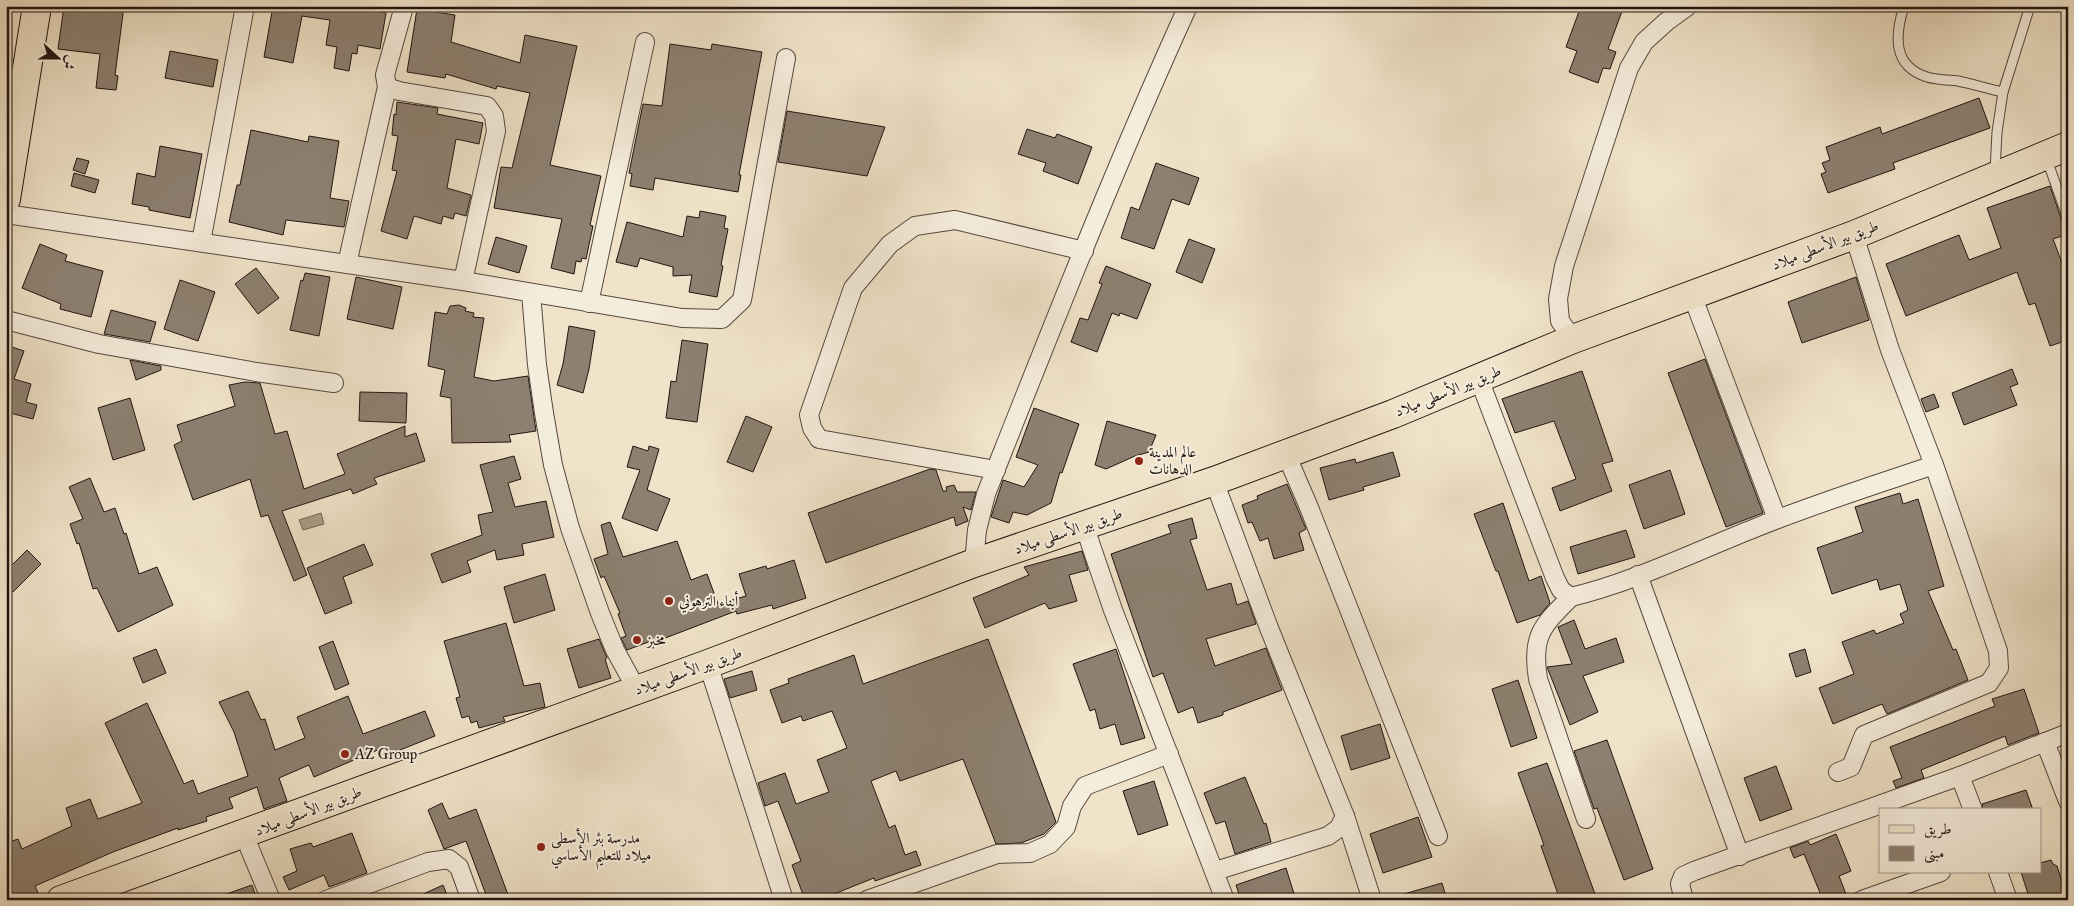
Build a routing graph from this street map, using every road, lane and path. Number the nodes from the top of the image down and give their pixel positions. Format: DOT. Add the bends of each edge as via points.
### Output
graph roads {
  1 [pos="37,6"];
  2 [pos="245,6"];
  3 [pos="1188,6"];
  4 [pos="1688,6"];
  5 [pos="1904,6"];
  6 [pos="2030,6"];
  7 [pos="403,10"];
  8 [pos="645,42"];
  9 [pos="786,58"];
  10 [pos="387,87"];
  11 [pos="2003,92"];
  12 [pos="2056,150"];
  13 [pos="1995,176"];
  14 [pos="6,199"];
  15 [pos="6,214"];
  16 [pos="2068,220"];
  17 [pos="1854,235"];
  18 [pos="201,242"];
  19 [pos="1084,251"];
  20 [pos="347,264"];
  21 [pos="463,281"];
  22 [pos="531,292"];
  23 [pos="1692,295"];
  24 [pos="589,303"];
  25 [pos="6,320"];
  26 [pos="1573,339"];
  27 [pos="1479,379"];
  28 [pos="334,383"];
  29 [pos="1286,454"];
  30 [pos="1934,465"];
  31 [pos="996,470"];
  32 [pos="1214,482"];
  33 [pos="1778,519"];
  34 [pos="1084,525"];
  35 [pos="974,563"];
  36 [pos="1638,575"];
  37 [pos="1571,597"];
  38 [pos="708,664"];
  39 [pos="638,690"];
  40 [pos="2068,733"];
  41 [pos="2044,742"];
  42 [pos="1169,754"];
  43 [pos="1838,772"];
  44 [pos="1960,776"];
  45 [pos="2068,801"];
  46 [pos="1972,808"];
  47 [pos="1346,816"];
  48 [pos="1586,819"];
  49 [pos="244,834"];
  50 [pos="1438,836"];
  51 [pos="1740,856"];
  52 [pos="1215,871"];
  53 [pos="1935,874"];
  54 [pos="1999,874"];
  55 [pos="61,900"];
  56 [pos="271,900"];
  57 [pos="326,900"];
  58 [pos="471,900"];
  59 [pos="784,900"];
  60 [pos="867,900"];
  61 [pos="1225,900"];
  62 [pos="1372,900"];
  63 [pos="1684,900"];
  64 [pos="1862,900"];
  65 [pos="2008,900"];
  1 -- 14 [label="main road"];
  2 -- 18 [label="street"];
  3 -- 19 [label="street"];
  4 -- 26 [label="street" via="1644,42 1629,68 1564,266 1558,299 1560,321"];
  5 -- 11 [label="lane" via="1899,22 1898,45 1903,61 1912,71"];
  6 -- 11 [label="lane"];
  7 -- 10 [label="street" via="386,75"];
  8 -- 24 [label="street"];
  9 -- 24 [label="street" via="742,300 722,319 682,318"];
  10 -- 20 [label="street"];
  10 -- 21 [label="street" via="487,106 494,116 496,131"];
  11 -- 13 [label="lane"];
  12 -- 13 [label="main road, طريق بير الأسطى ميلاد"];
  12 -- 16 [label="lane"];
  13 -- 17 [label="main road, طريق بير الأسطى ميلاد"];
  15 -- 18 [label="street"];
  17 -- 23 [label="main road, طريق بير الأسطى ميلاد"];
  17 -- 30 [label="street" via="1890,350"];
  18 -- 20 [label="street"];
  19 -- 31 [label="street"];
  19 -- 31 [label="street" via="955,220 915,226 890,244 853,288 808,416 819,439"];
  20 -- 21 [label="street"];
  21 -- 22 [label="street"];
  22 -- 24 [label="street"];
  22 -- 39 [label="street" via="544,413 570,528 615,650"];
  23 -- 26 [label="main road, طريق بير الأسطى ميلاد"];
  23 -- 33 [label="street"];
  25 -- 28 [label="street" via="99,344"];
  26 -- 27 [label="main road, طريق بير الأسطى ميلاد"];
  27 -- 29 [label="main road, طريق بير الأسطى ميلاد"];
  27 -- 37 [label="street" via="1560,590"];
  29 -- 32 [label="main road, طريق بير الأسطى ميلاد"];
  29 -- 50 [label="street"];
  30 -- 33 [label="street"];
  30 -- 43 [label="street" via="1998,651 1999,668 1989,683 1864,735 1852,767"];
  31 -- 35 [label="street" via="977,530"];
  32 -- 34 [label="main road, طريق بير الأسطى ميلاد"];
  32 -- 47 [label="street" via="1269,628"];
  33 -- 36 [label="street"];
  34 -- 35 [label="main road, طريق بير الأسطى ميلاد"];
  34 -- 42 [label="street"];
  35 -- 38 [label="main road, طريق بير الأسطى ميلاد"];
  36 -- 37 [label="street"];
  36 -- 51 [label="street"];
  37 -- 48 [label="street" via="1546,623 1535,658 1538,679"];
  38 -- 39 [label="main road, طريق بير الأسطى ميلاد"];
  38 -- 59 [label="street"];
  39 -- 49 [label="main road, طريق بير الأسطى ميلاد"];
  40 -- 41 [label="street"];
  41 -- 44 [label="street"];
  41 -- 45 [label="street"];
  42 -- 52 [label="street"];
  42 -- 60 [label="street" via="1085,786 1072,806 1066,827 1050,844 1030,853 996,854"];
  44 -- 46 [label="street"];
  44 -- 51 [label="street"];
  47 -- 52 [label="street" via="1339,828 1328,836"];
  47 -- 62 [label="street"];
  49 -- 55 [label="main road, طريق بير الأسطى ميلاد" via="102,889"];
  49 -- 56 [label="street"];
  51 -- 63 [label="street" via="1683,876 1680,884"];
  52 -- 61 [label="street"];
  53 -- 64 [label="street"];
  54 -- 65 [label="street"];
  57 -- 58 [label="street" via="428,862 448,858 459,868"];
}
